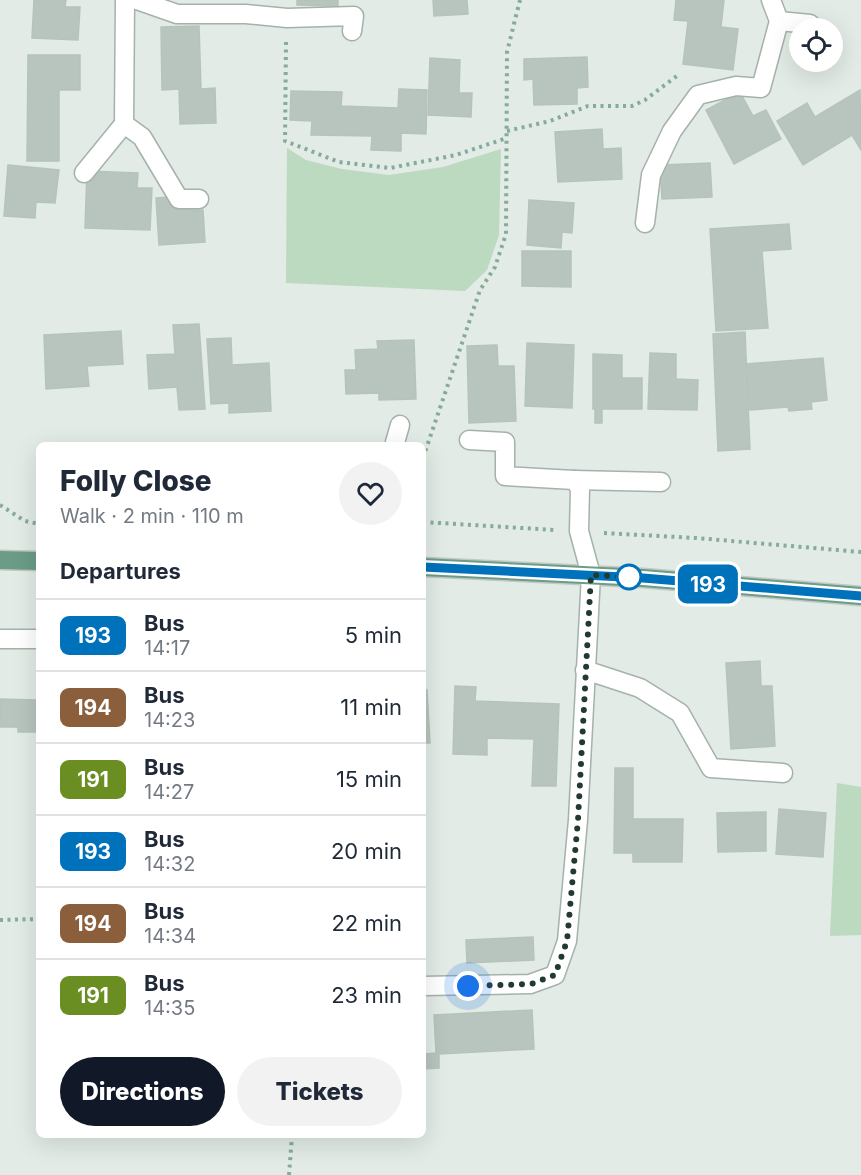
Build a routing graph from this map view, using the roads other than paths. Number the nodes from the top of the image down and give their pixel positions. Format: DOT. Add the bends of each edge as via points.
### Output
graph roads {
  1 [pos="125,0"];
  2 [pos="137,0"];
  3 [pos="771,0"];
  4 [pos="246,7"];
  5 [pos="779,21"];
  6 [pos="789,22"];
  7 [pos="352,31"];
  8 [pos="124,124"];
  9 [pos="84,173"];
  10 [pos="199,198"];
  11 [pos="645,223"];
  12 [pos="400,425"];
  13 [pos="469,440"];
  14 [pos="395,442"];
  15 [pos="574,480"];
  16 [pos="661,482"];
  17 [pos="0,560"];
  18 [pos="36,561"];
  19 [pos="426,567"];
  20 [pos="591,575"];
  21 [pos="861,596"];
  22 [pos="0,639"];
  23 [pos="36,639"];
  24 [pos="585,670"];
  25 [pos="783,773"];
  26 [pos="426,986"];
  1 -- 8 [label="street"];
  2 -- 4 [label="street" via="177,14"];
  3 -- 5 [label="street"];
  4 -- 7 [label="street" via="286,18 354,16"];
  5 -- 6 [label="street"];
  5 -- 11 [label="street" via="761,88 736,86 698,95 672,131 651,175"];
  8 -- 9 [label="street"];
  8 -- 10 [label="street" via="141,137 179,199"];
  12 -- 14 [label="street"];
  13 -- 15 [label="street" via="505,442 505,476"];
  15 -- 16 [label="street"];
  15 -- 20 [label="street" via="580,488 579,531"];
  17 -- 18 [label="main road"];
  19 -- 20 [label="main road"];
  20 -- 21 [label="main road"];
  20 -- 24 [label="street"];
  22 -- 23 [label="street"];
  24 -- 25 [label="street" via="640,688 680,712 711,768"];
  24 -- 26 [label="street" via="567,941 555,975 531,984"];
}
